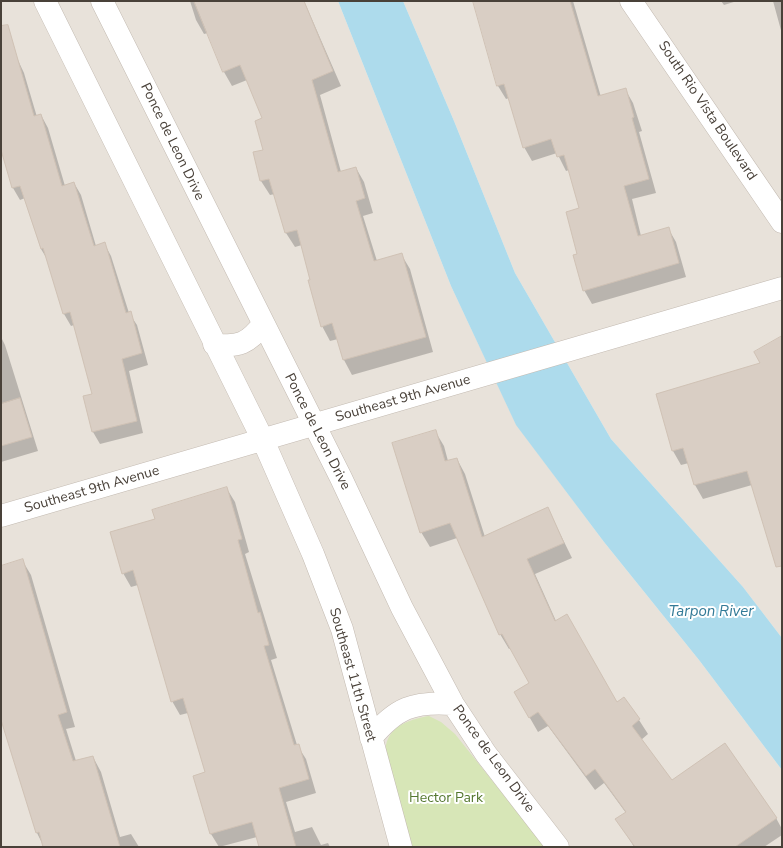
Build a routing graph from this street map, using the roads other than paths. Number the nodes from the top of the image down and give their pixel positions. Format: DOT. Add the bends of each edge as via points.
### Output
graph roads {
  1 [pos="45,1"];
  2 [pos="102,1"];
  3 [pos="631,1"];
  4 [pos="782,222"];
  5 [pos="782,288"];
  6 [pos="263,324"];
  7 [pos="214,344"];
  8 [pos="314,425"];
  9 [pos="263,440"];
  10 [pos="1,516"];
  11 [pos="453,704"];
  12 [pos="370,738"];
  13 [pos="401,847"];
  14 [pos="558,847"];
  1 -- 7 [label="street"];
  2 -- 6 [label="street, Ponce de Leon Drive"];
  3 -- 4 [label="street, South Rio Vista Boulevard"];
  5 -- 8 [label="street, Southeast 9th Avenue"];
  6 -- 7 [label="street" via="254,336 242,344 228,347"];
  6 -- 8 [label="street, Ponce de Leon Drive"];
  7 -- 9 [label="street"];
  8 -- 9 [label="street, Southeast 9th Avenue"];
  8 -- 11 [label="street, Ponce de Leon Drive" via="402,608"];
  9 -- 10 [label="street, Southeast 9th Avenue"];
  9 -- 12 [label="street, Southeast 11th Street" via="313,554 342,629"];
  11 -- 12 [label="street" via="429,702 406,708 386,720"];
  11 -- 14 [label="street, Ponce de Leon Drive" via="486,754"];
  12 -- 13 [label="street, Southeast 11th Street"];
}
